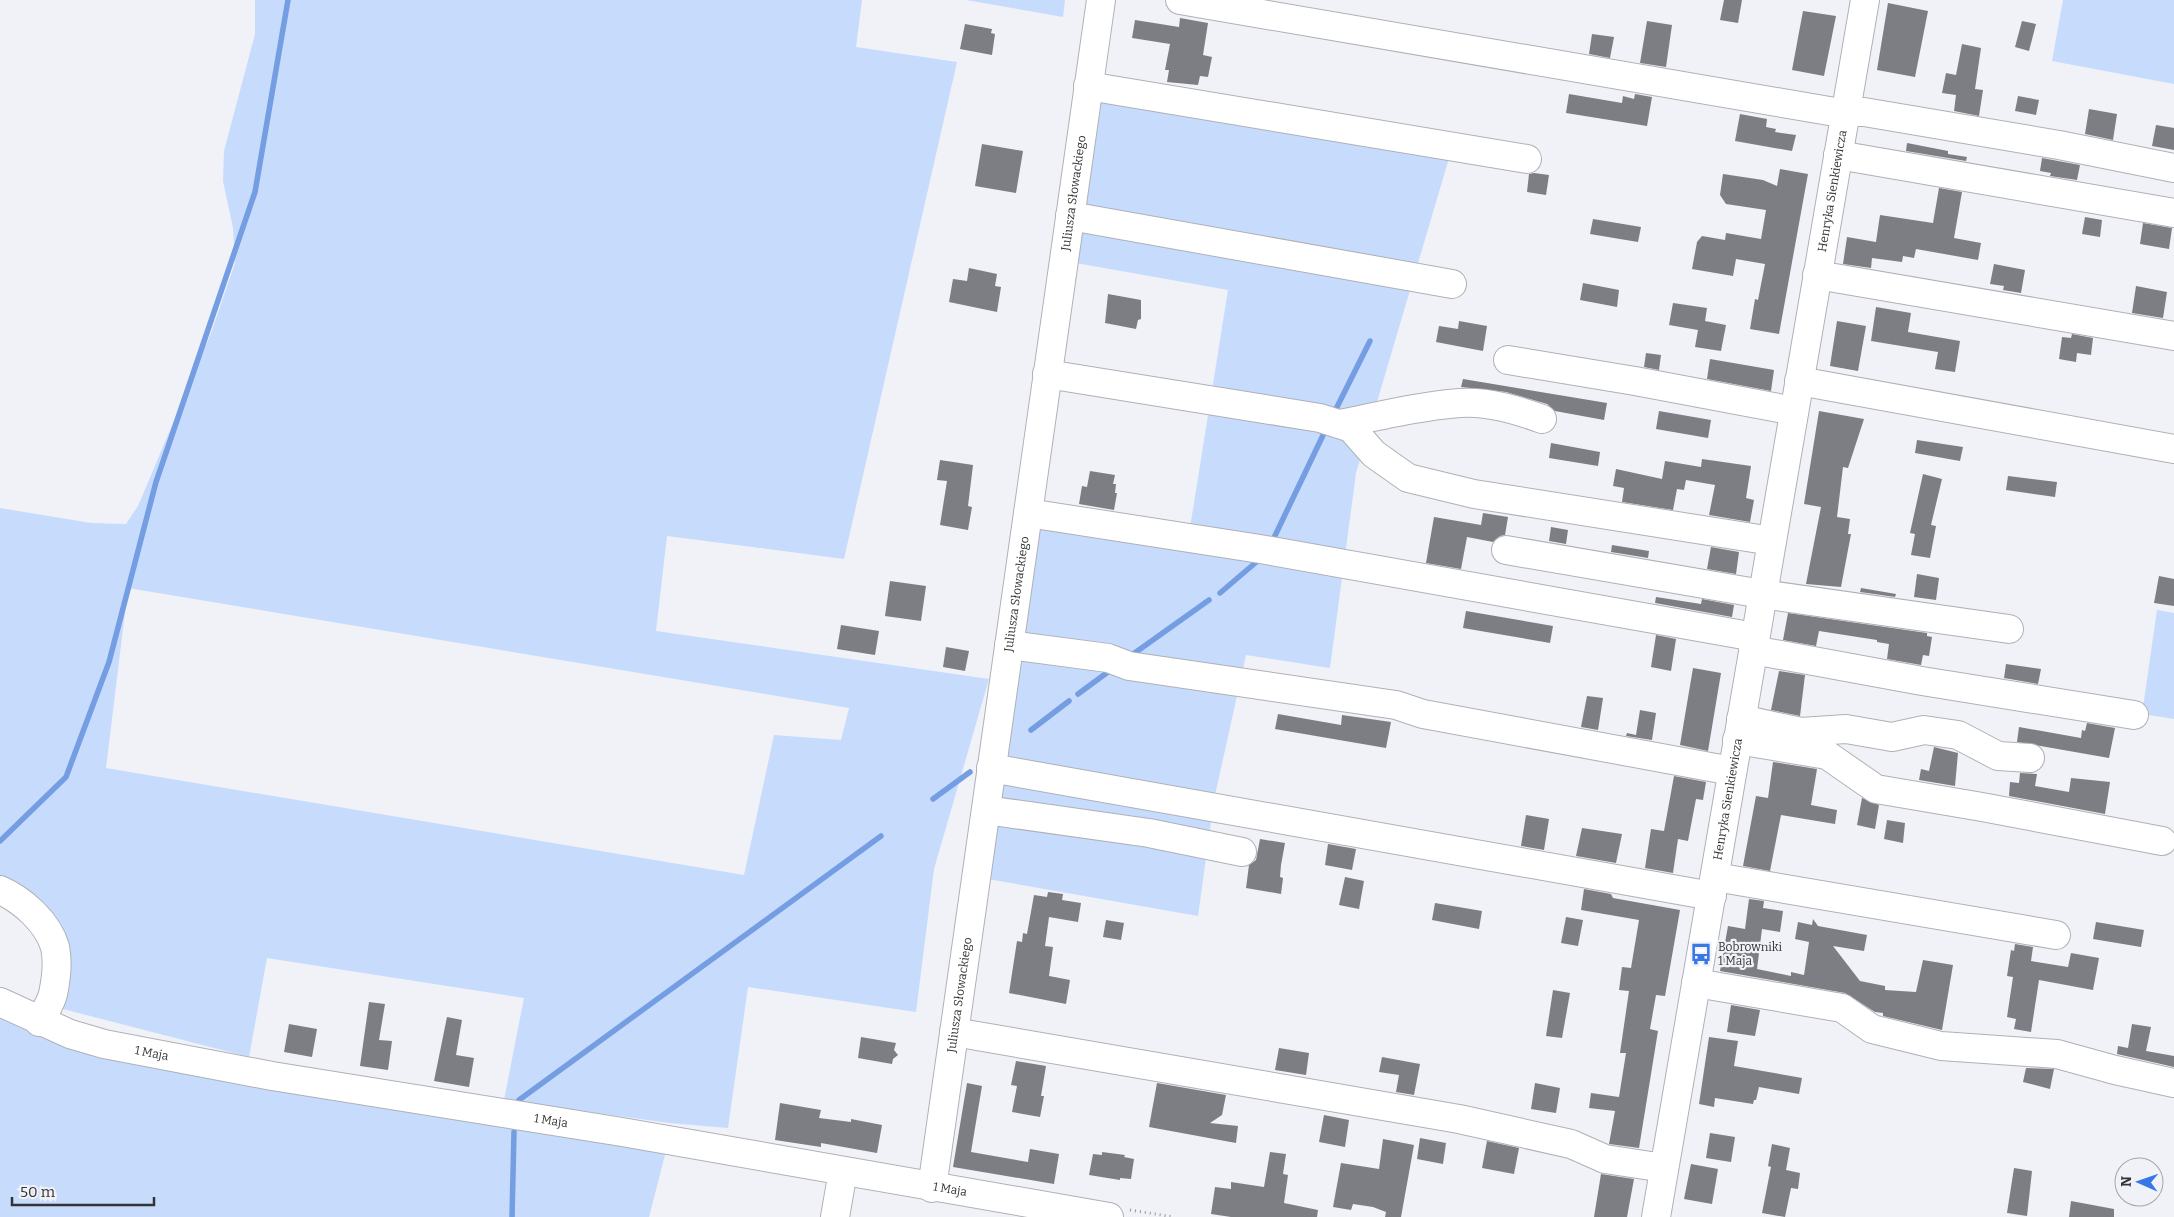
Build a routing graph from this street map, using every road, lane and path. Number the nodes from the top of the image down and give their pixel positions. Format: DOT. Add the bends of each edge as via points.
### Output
graph roads {
  1 [pos="1101,0"];
  2 [pos="1180,0"];
  3 [pos="1865,0"];
  4 [pos="1088,86"];
  5 [pos="1846,112"];
  6 [pos="1838,156"];
  7 [pos="1527,159"];
  8 [pos="2174,168"];
  9 [pos="2174,213"];
  10 [pos="1070,216"];
  11 [pos="1817,275"];
  12 [pos="1452,284"];
  13 [pos="2174,336"];
  14 [pos="1508,360"];
  15 [pos="1048,374"];
  16 [pos="1799,381"];
  17 [pos="1794,411"];
  18 [pos="1542,419"];
  19 [pos="1340,424"];
  20 [pos="2174,449"];
  21 [pos="1028,513"];
  22 [pos="1772,541"];
  23 [pos="1506,550"];
  24 [pos="1762,594"];
  25 [pos="2009,629"];
  26 [pos="1754,644"];
  27 [pos="1009,645"];
  28 [pos="2134,715"];
  29 [pos="1739,730"];
  30 [pos="2030,758"];
  31 [pos="992,768"];
  32 [pos="1732,771"];
  33 [pos="986,810"];
  34 [pos="2162,841"];
  35 [pos="1242,852"];
  36 [pos="1713,886"];
  37 [pos="0,890"];
  38 [pos="2056,935"];
  39 [pos="1696,983"];
  40 [pos="0,1002"];
  41 [pos="40,1022"];
  42 [pos="954,1032"];
  43 [pos="2174,1083"];
  44 [pos="1664,1168"];
  45 [pos="843,1172"];
  46 [pos="932,1188"];
  47 [pos="996,1208"];
  48 [pos="835,1217"];
  49 [pos="1109,1217"];
  50 [pos="1656,1217"];
  1 -- 4 [label="street, Juliusza Słowackiego"];
  2 -- 5 [label="street"];
  3 -- 5 [label="street, Henryka Sienkiewicza"];
  4 -- 7 [label="street"];
  4 -- 10 [label="street, Juliusza Słowackiego"];
  5 -- 6 [label="street, Henryka Sienkiewicza"];
  5 -- 8 [label="street" via="1864,112 2029,140"];
  6 -- 9 [label="street"];
  6 -- 11 [label="street, Henryka Sienkiewicza"];
  10 -- 12 [label="street"];
  10 -- 15 [label="street, Juliusza Słowackiego"];
  11 -- 13 [label="street"];
  11 -- 16 [label="street, Henryka Sienkiewicza"];
  14 -- 17 [label="street"];
  15 -- 19 [label="street" via="1320,418"];
  15 -- 21 [label="street, Juliusza Słowackiego"];
  16 -- 17 [label="street, Henryka Sienkiewicza"];
  16 -- 20 [label="street"];
  17 -- 22 [label="street, Henryka Sienkiewicza"];
  18 -- 19 [label="street" via="1512,409 1462,403"];
  19 -- 22 [label="street" via="1351,428 1374,454 1408,478 1474,494"];
  21 -- 26 [label="street" via="1260,549"];
  21 -- 27 [label="street, Juliusza Słowackiego"];
  22 -- 24 [label="street, Henryka Sienkiewicza"];
  23 -- 24 [label="street"];
  24 -- 25 [label="street"];
  24 -- 26 [label="street, Henryka Sienkiewicza"];
  26 -- 28 [label="street" via="1922,681"];
  26 -- 29 [label="street, Henryka Sienkiewicza"];
  27 -- 31 [label="street, Juliusza Słowackiego"];
  27 -- 32 [label="street" via="1396,705 1423,714"];
  29 -- 30 [label="street" via="1801,732 1846,729 1892,737 1924,730 1958,735 1998,756"];
  29 -- 32 [label="street, Henryka Sienkiewicza"];
  29 -- 34 [label="street" via="1827,755 1876,790"];
  31 -- 33 [label="street, Juliusza Słowackiego"];
  31 -- 36 [label="street"];
  32 -- 36 [label="street, Henryka Sienkiewicza"];
  33 -- 35 [label="street" via="1149,834"];
  33 -- 42 [label="street, Juliusza Słowackiego"];
  36 -- 38 [label="street"];
  36 -- 39 [label="street, Henryka Sienkiewicza"];
  37 -- 41 [label="street" via="41,920 55,948 56,974 52,996"];
  39 -- 43 [label="street" via="1842,1008 1872,1029 1942,1046 2057,1054"];
  39 -- 44 [label="street, Henryka Sienkiewicza"];
  40 -- 41 [label="street, 1 Maja"];
  41 -- 45 [label="street, 1 Maja" via="104,1044 272,1076 622,1132"];
  42 -- 44 [label="street" via="1459,1119 1571,1144 1605,1159"];
  42 -- 46 [label="street, Juliusza Słowackiego"];
  44 -- 50 [label="street, Henryka Sienkiewicza"];
  45 -- 46 [label="street, 1 Maja"];
  45 -- 48 [label="street"];
  46 -- 47 [label="street, 1 Maja"];
  47 -- 49 [label="street, 1 Maja"];
}
